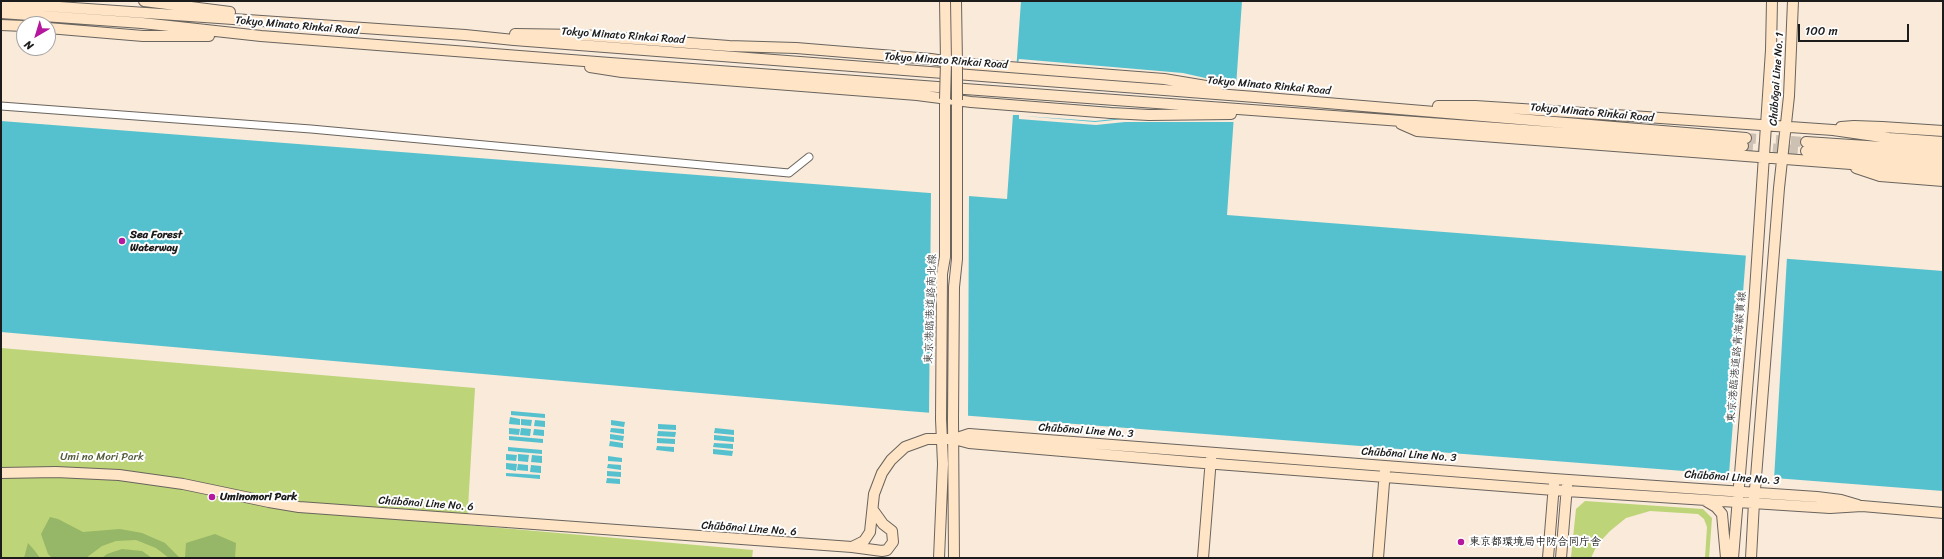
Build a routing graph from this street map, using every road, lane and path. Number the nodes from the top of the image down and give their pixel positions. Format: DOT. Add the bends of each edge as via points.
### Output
graph roads {
  1 [pos="144,1"];
  2 [pos="1772,1"];
  3 [pos="1793,1"];
  4 [pos="1,3"];
  5 [pos="945,3"];
  6 [pos="956,4"];
  7 [pos="1,13"];
  8 [pos="143,19"];
  9 [pos="273,20"];
  10 [pos="1,25"];
  11 [pos="16,26"];
  12 [pos="56,29"];
  13 [pos="465,35"];
  14 [pos="261,36"];
  15 [pos="510,54"];
  16 [pos="946,61"];
  17 [pos="957,63"];
  18 [pos="1255,97"];
  19 [pos="945,99"];
  20 [pos="957,100"];
  21 [pos="1,106"];
  22 [pos="1354,106"];
  23 [pos="1265,111"];
  24 [pos="1391,120"];
  25 [pos="1766,125"];
  26 [pos="1785,126"];
  27 [pos="1833,130"];
  28 [pos="1943,131"];
  29 [pos="1943,142"];
  30 [pos="1943,152"];
  31 [pos="809,157"];
  32 [pos="1764,158"];
  33 [pos="1782,159"];
  34 [pos="1943,161"];
  35 [pos="1842,163"];
  36 [pos="1943,171"];
  37 [pos="1943,181"];
  38 [pos="942,439"];
  39 [pos="954,439"];
  40 [pos="1211,452"];
  41 [pos="1210,464"];
  42 [pos="1385,466"];
  43 [pos="1,473"];
  44 [pos="1384,476"];
  45 [pos="1554,479"];
  46 [pos="1568,480"];
  47 [pos="1554,490"];
  48 [pos="1567,491"];
  49 [pos="1738,491"];
  50 [pos="1754,497"];
  51 [pos="1704,500"];
  52 [pos="1738,501"];
  53 [pos="873,510"];
  54 [pos="1943,512"];
  55 [pos="868,536"];
  56 [pos="1726,539"];
  57 [pos="852,547"];
  58 [pos="874,549"];
  59 [pos="939,558"];
  60 [pos="954,558"];
  61 [pos="1203,558"];
  62 [pos="1378,558"];
  63 [pos="1548,558"];
  64 [pos="1562,558"];
  65 [pos="1718,558"];
  66 [pos="1726,558"];
  67 [pos="1733,558"];
  68 [pos="1751,558"];
  1 -- 9 [label="street"];
  2 -- 25 [label="street, Chūbōgai Line No. 1"];
  3 -- 26 [label="street, Chūbōgai Line No. 1" via="1792,62"];
  4 -- 8 [label="street"];
  5 -- 16 [label="street, 東京港臨港道路南北線"];
  6 -- 17 [label="street, 東京港臨港道路南北線"];
  7 -- 8 [label="street"];
  8 -- 9 [label="street, Tokyo Minato Rinkai Road"];
  8 -- 14 [label="street, Tokyo Minato Rinkai Road"];
  9 -- 13 [label="street, Tokyo Minato Rinkai Road"];
  10 -- 11 [label="street"];
  12 -- 14 [label="street" via="143,36"];
  13 -- 16 [label="street" via="484,32 582,35 729,46 796,48"];
  13 -- 18 [label="street, Tokyo Minato Rinkai Road"];
  14 -- 15 [label="street, Tokyo Minato Rinkai Road"];
  15 -- 19 [label="street" via="622,72"];
  15 -- 23 [label="street, Tokyo Minato Rinkai Road"];
  16 -- 17 [label="street, bridge"];
  16 -- 19 [label="street, 東京港臨港道路南北線, bridge"];
  17 -- 18 [label="street" via="1164,78"];
  17 -- 20 [label="street, 東京港臨港道路南北線, bridge"];
  18 -- 22 [label="street, Tokyo Minato Rinkai Road"];
  19 -- 20 [label="street"];
  19 -- 38 [label="street, 東京港臨港道路南北線"];
  20 -- 23 [label="street" via="1149,115 1223,115"];
  20 -- 39 [label="street, 東京港臨港道路南北線"];
  21 -- 31 [label="street" via="311,129 789,172"];
  22 -- 24 [label="street, Tokyo Minato Rinkai Road" via="1744,142"];
  22 -- 25 [label="street" via="1475,106"];
  23 -- 24 [label="street, Tokyo Minato Rinkai Road"];
  24 -- 32 [label="street" via="1417,131"];
  25 -- 26 [label="street"];
  25 -- 32 [label="street, Chūbōgai Line No. 1"];
  26 -- 27 [label="street"];
  26 -- 33 [label="street, Chūbōgai Line No. 1"];
  27 -- 28 [label="street" via="1854,126"];
  27 -- 29 [label="street"];
  30 -- 34 [label="street" via="1806,146"];
  32 -- 33 [label="street"];
  32 -- 49 [label="street, 東京港臨港道路青海縦貫線"];
  33 -- 35 [label="street"];
  33 -- 50 [label="street"];
  35 -- 36 [label="street"];
  35 -- 37 [label="street" via="1880,176"];
  38 -- 39 [label="street, Chūbōnai Line No. 3"];
  38 -- 53 [label="street" via="922,439 914,442 891,460 877,483"];
  38 -- 59 [label="street, 東京港臨港道路南北線"];
  39 -- 40 [label="street, Chūbōnai Line No. 3" via="970,434"];
  39 -- 41 [label="street, Chūbōnai Line No. 3" via="969,443"];
  39 -- 60 [label="street, 東京港臨港道路南北線"];
  40 -- 41 [label="street"];
  40 -- 42 [label="street, Chūbōnai Line No. 3"];
  41 -- 44 [label="street, Chūbōnai Line No. 3"];
  41 -- 61 [label="street"];
  42 -- 44 [label="street"];
  42 -- 45 [label="street, Chūbōnai Line No. 3"];
  43 -- 57 [label="street, Chūbōnai Line No. 6" via="120,475 299,506"];
  44 -- 47 [label="street, Chūbōnai Line No. 3"];
  44 -- 62 [label="street"];
  45 -- 46 [label="street, Chūbōnai Line No. 3"];
  45 -- 47 [label="street"];
  46 -- 48 [label="street"];
  46 -- 49 [label="street, Chūbōnai Line No. 3"];
  47 -- 48 [label="street, Chūbōnai Line No. 3"];
  47 -- 63 [label="street"];
  48 -- 51 [label="street, Chūbōnai Line No. 3"];
  48 -- 64 [label="street"];
  49 -- 50 [label="street, Chūbōnai Line No. 3"];
  49 -- 52 [label="street, 東京港臨港道路青海縦貫線"];
  50 -- 52 [label="street, Chūbōnai Line No. 3"];
  50 -- 54 [label="street, Chūbōnai Line No. 3" via="1830,508 1862,506"];
  50 -- 68 [label="street"];
  51 -- 52 [label="street, Chūbōnai Line No. 3"];
  51 -- 56 [label="street" via="1721,512"];
  52 -- 67 [label="street, 東京港臨港道路青海縦貫線"];
  53 -- 55 [label="street"];
  53 -- 58 [label="street, Chūbōnai Line No. 6" via="892,531 893,538 888,550"];
  55 -- 57 [label="street"];
  55 -- 58 [label="street" via="868,542"];
  56 -- 65 [label="street"];
  56 -- 66 [label="street"];
  57 -- 58 [label="street, Chūbōnai Line No. 6"];
}
